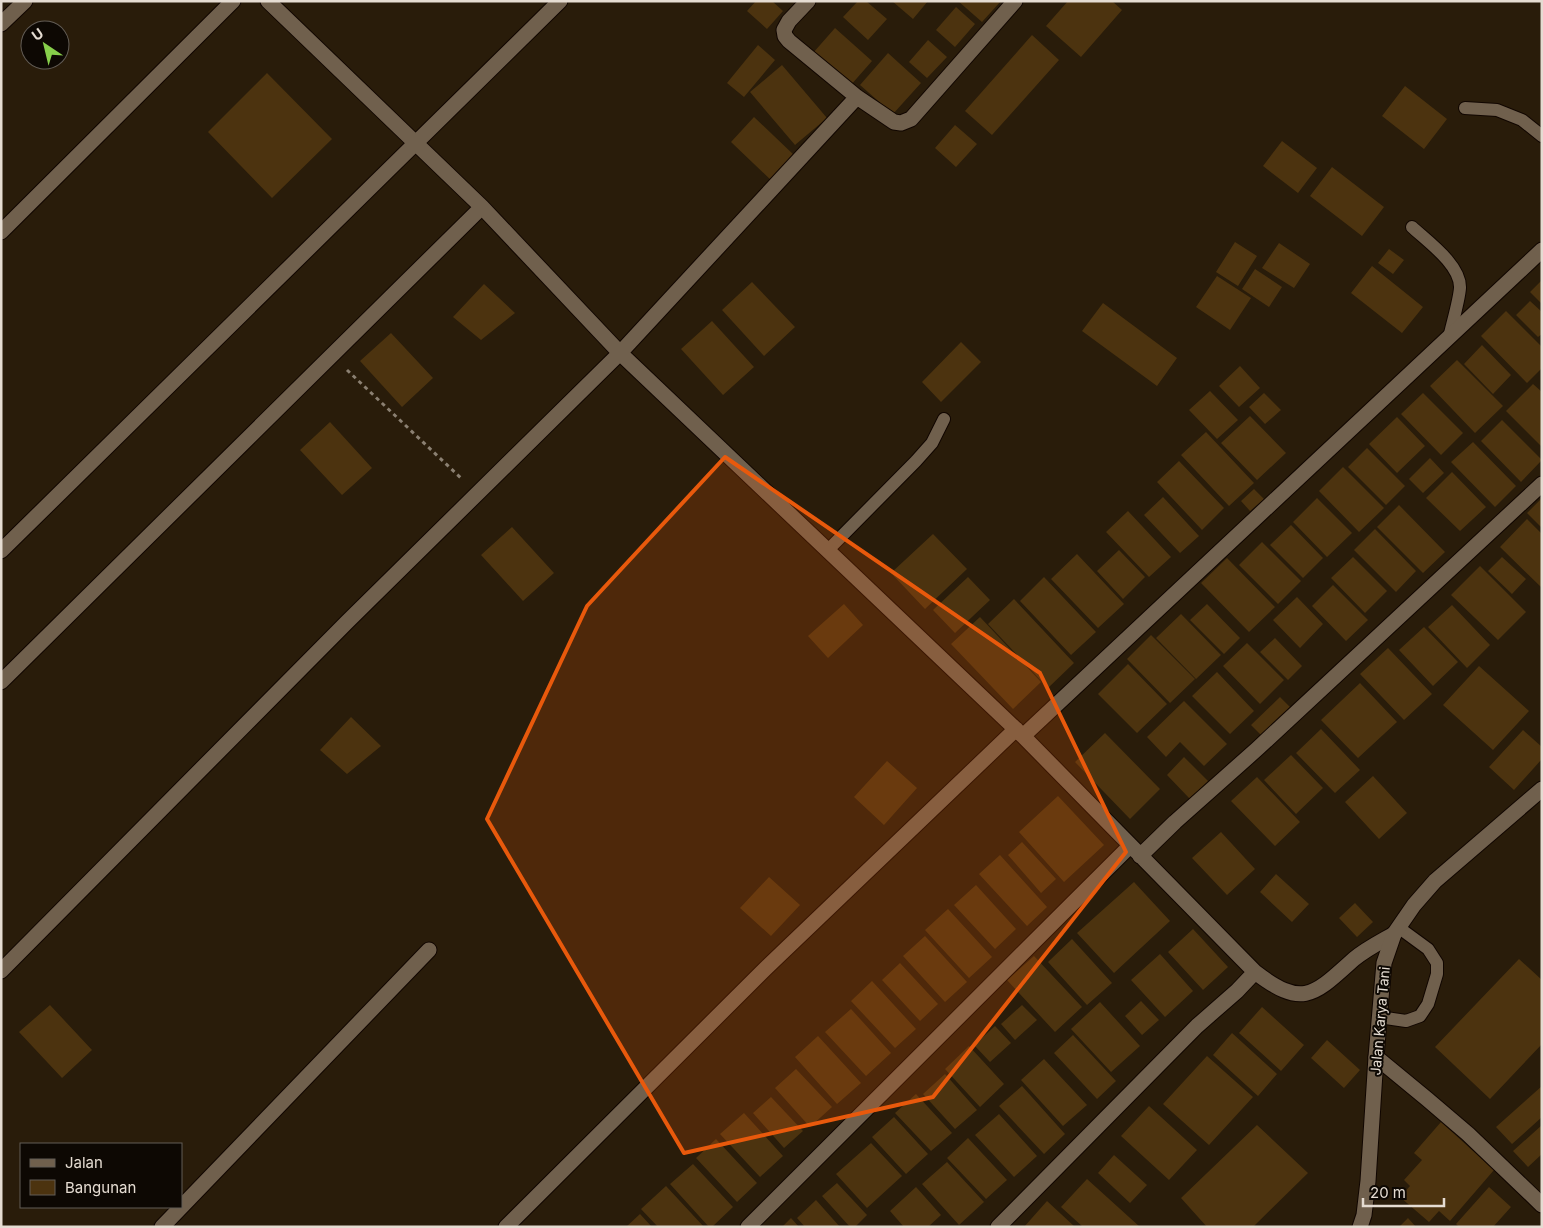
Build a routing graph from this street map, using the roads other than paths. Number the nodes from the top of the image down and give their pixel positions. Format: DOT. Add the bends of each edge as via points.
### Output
graph roads {
  1 [pos="25,1"];
  2 [pos="233,1"];
  3 [pos="268,1"];
  4 [pos="560,1"];
  5 [pos="808,1"];
  6 [pos="1015,1"];
  7 [pos="1,24"];
  8 [pos="857,97"];
  9 [pos="1465,108"];
  10 [pos="1542,136"];
  11 [pos="416,143"];
  12 [pos="482,207"];
  13 [pos="1412,228"];
  14 [pos="1,232"];
  15 [pos="1542,250"];
  16 [pos="1449,338"];
  17 [pos="620,353"];
  18 [pos="944,419"];
  19 [pos="1542,484"];
  20 [pos="828,550"];
  21 [pos="1,551"];
  22 [pos="1,682"];
  23 [pos="1020,733"];
  24 [pos="1542,789"];
  25 [pos="1135,851"];
  26 [pos="1396,931"];
  27 [pos="429,950"];
  28 [pos="1,971"];
  29 [pos="1255,972"];
  30 [pos="1379,1017"];
  31 [pos="1376,1057"];
  32 [pos="1542,1205"];
  33 [pos="182,1206"];
  34 [pos="180,1208"];
  35 [pos="162,1227"];
  36 [pos="506,1227"];
  37 [pos="748,1227"];
  38 [pos="998,1227"];
  39 [pos="1360,1227"];
  1 -- 7 [label="street"];
  2 -- 14 [label="street"];
  3 -- 11 [label="street"];
  4 -- 11 [label="street"];
  5 -- 8 [label="street" via="789,22 784,30 785,36"];
  6 -- 8 [label="street" via="911,119 894,122"];
  8 -- 17 [label="street"];
  9 -- 10 [label="lane" via="1497,110 1522,120"];
  11 -- 12 [label="street"];
  11 -- 21 [label="street"];
  12 -- 17 [label="street"];
  12 -- 22 [label="street"];
  13 -- 16 [label="lane" via="1453,267 1460,286"];
  15 -- 16 [label="street"];
  16 -- 23 [label="street"];
  17 -- 20 [label="street"];
  17 -- 28 [label="street" via="340,629"];
  18 -- 20 [label="lane" via="932,443"];
  19 -- 25 [label="street" via="1258,750 1175,822"];
  20 -- 23 [label="street"];
  23 -- 25 [label="street"];
  23 -- 36 [label="street" via="765,969"];
  24 -- 26 [label="street, Jalan Karya Tani" via="1435,881"];
  25 -- 29 [label="street"];
  25 -- 37 [label="street"];
  26 -- 29 [label="street" via="1313,992 1290,992 1270,984"];
  26 -- 30 [label="street, Jalan Karya Tani" via="1384,964"];
  26 -- 30 [label="lane" via="1428,949 1437,963 1438,974 1428,1004 1420,1016 1406,1022"];
  27 -- 33 [label="street"];
  29 -- 38 [label="street" via="1197,1026"];
  30 -- 31 [label="street, Jalan Karya Tani"];
  31 -- 32 [label="street" via="1454,1122"];
  31 -- 39 [label="street, Jalan Karya Tani" via="1368,1180"];
  34 -- 35 [label="street"];
}
